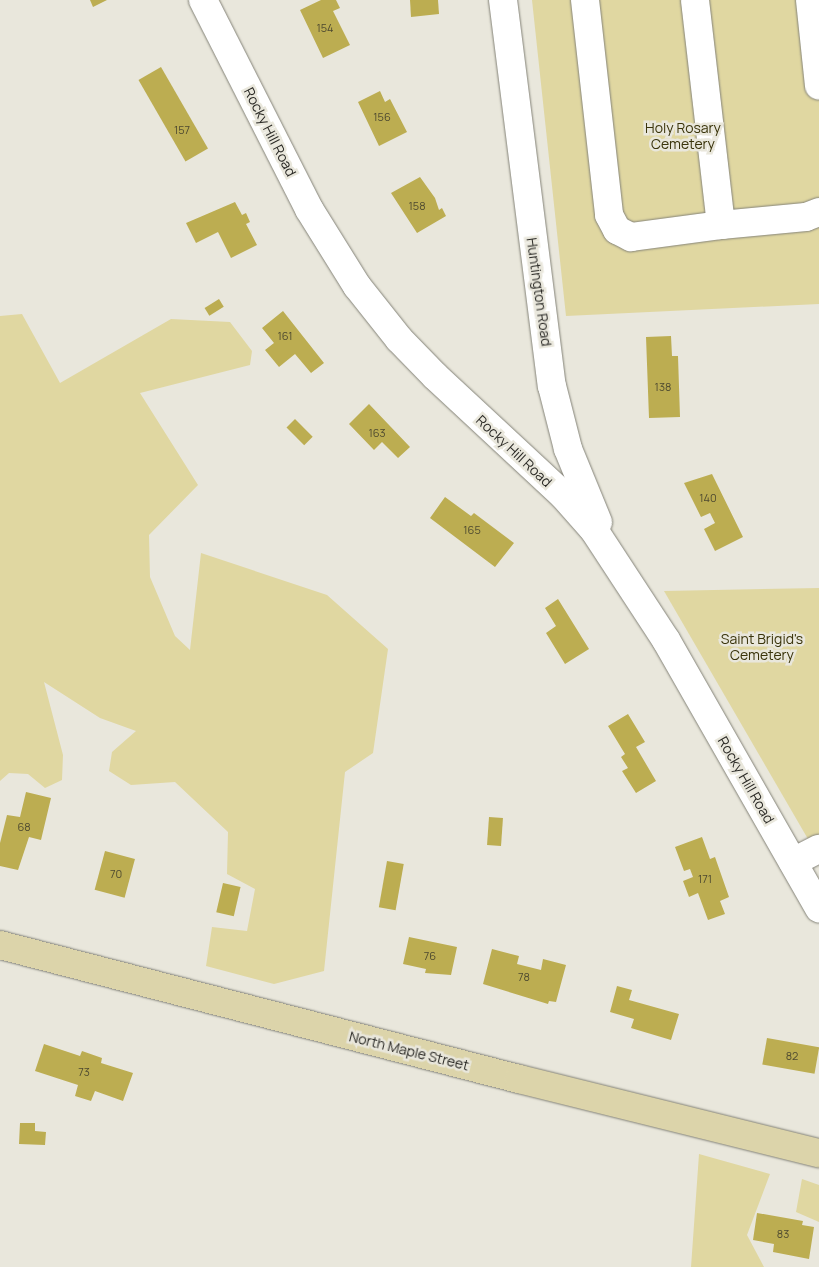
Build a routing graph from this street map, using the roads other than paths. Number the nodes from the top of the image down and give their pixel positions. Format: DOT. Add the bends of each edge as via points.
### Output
graph roads {
  1 [pos="203,0"];
  2 [pos="503,0"];
  3 [pos="585,0"];
  4 [pos="695,0"];
  5 [pos="810,0"];
  6 [pos="819,86"];
  7 [pos="819,212"];
  8 [pos="721,225"];
  9 [pos="623,572"];
  10 [pos="819,849"];
  11 [pos="793,862"];
  12 [pos="819,908"];
  13 [pos="0,945"];
  14 [pos="819,1152"];
  1 -- 9 [label="street, Rocky Hill Road" via="309,209 357,286 399,339 435,376 578,511"];
  2 -- 9 [label="street, Huntington Road" via="556,405 578,476"];
  3 -- 8 [label="street" via="612,224 631,237"];
  4 -- 8 [label="street"];
  5 -- 6 [label="street"];
  7 -- 8 [label="street" via="806,217"];
  9 -- 11 [label="street, Rocky Hill Road"];
  10 -- 11 [label="street"];
  11 -- 12 [label="street, Rocky Hill Road"];
  13 -- 14 [label="main road, North Maple Street" via="565,1091"];
}
